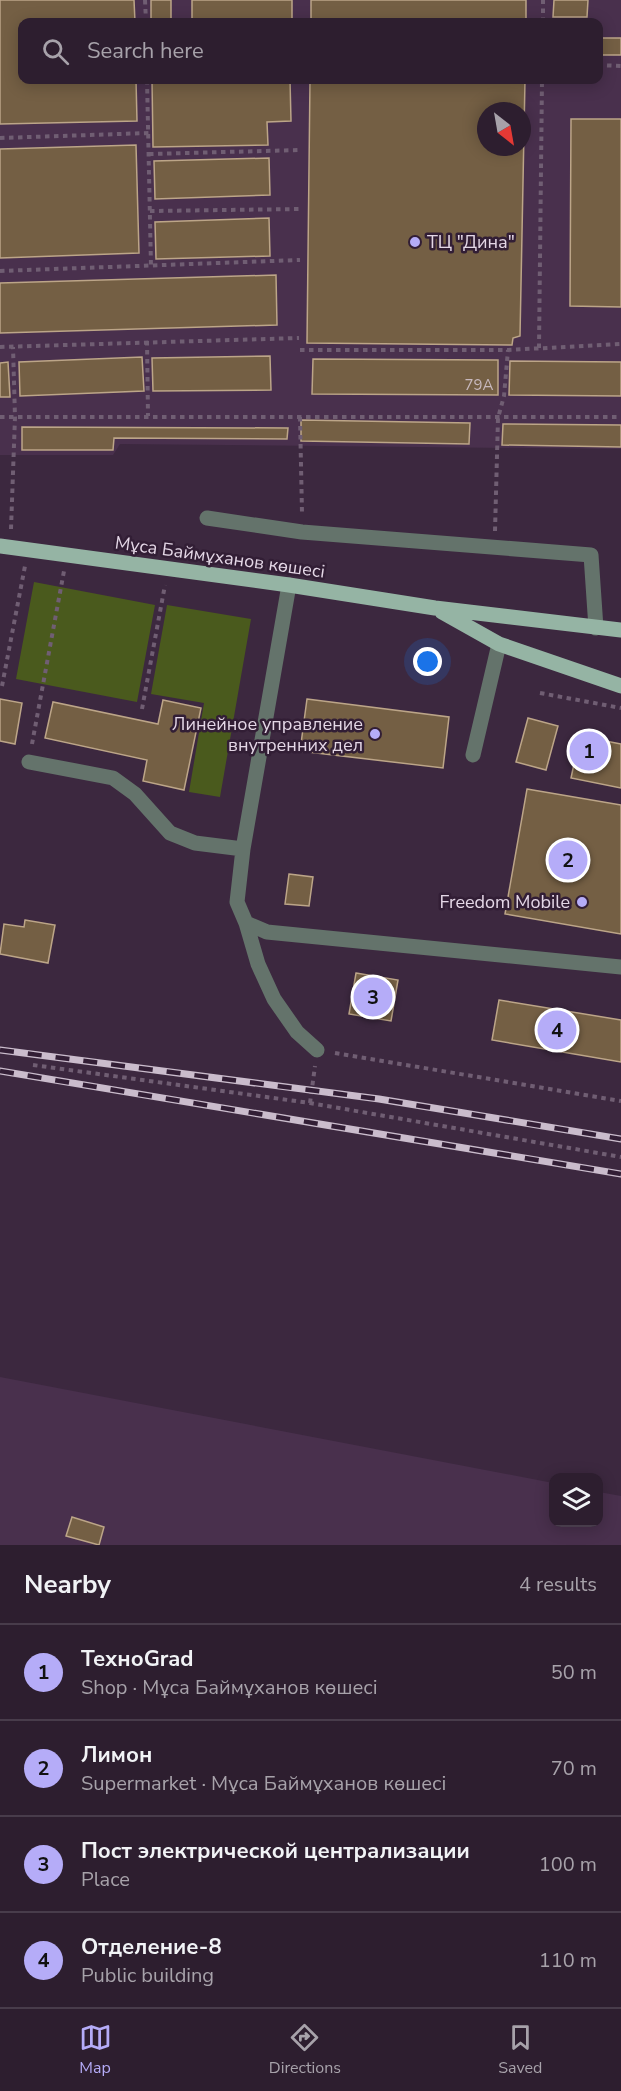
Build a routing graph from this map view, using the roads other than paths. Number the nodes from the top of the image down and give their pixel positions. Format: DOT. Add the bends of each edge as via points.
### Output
graph roads {
  1 [pos="207,518"];
  2 [pos="5,547"];
  3 [pos="289,585"];
  4 [pos="435,608"];
  5 [pos="596,628"];
  6 [pos="621,630"];
  7 [pos="499,644"];
  8 [pos="621,686"];
  9 [pos="473,755"];
  10 [pos="29,762"];
  11 [pos="243,849"];
  12 [pos="246,923"];
  13 [pos="621,967"];
  14 [pos="317,1050"];
  1 -- 5 [label="lane" via="302,532 591,555"];
  2 -- 3 [label="main road, Мұса Баймұханов көшесі"];
  3 -- 4 [label="main road, Мұса Баймұханов көшесі"];
  3 -- 11 [label="lane"];
  4 -- 5 [label="main road, Мұса Баймұханов көшесі"];
  4 -- 7 [label="main road, Мұса Баймұханов көшесі"];
  5 -- 6 [label="main road, Мұса Баймұханов көшесі"];
  7 -- 8 [label="main road, Мұса Баймұханов көшесі"];
  7 -- 9 [label="lane"];
  10 -- 11 [label="lane" via="113,778 135,794 170,833 195,843"];
  11 -- 12 [label="lane" via="237,902"];
  12 -- 13 [label="lane" via="267,932"];
  12 -- 14 [label="lane" via="274,999 297,1032"];
}
